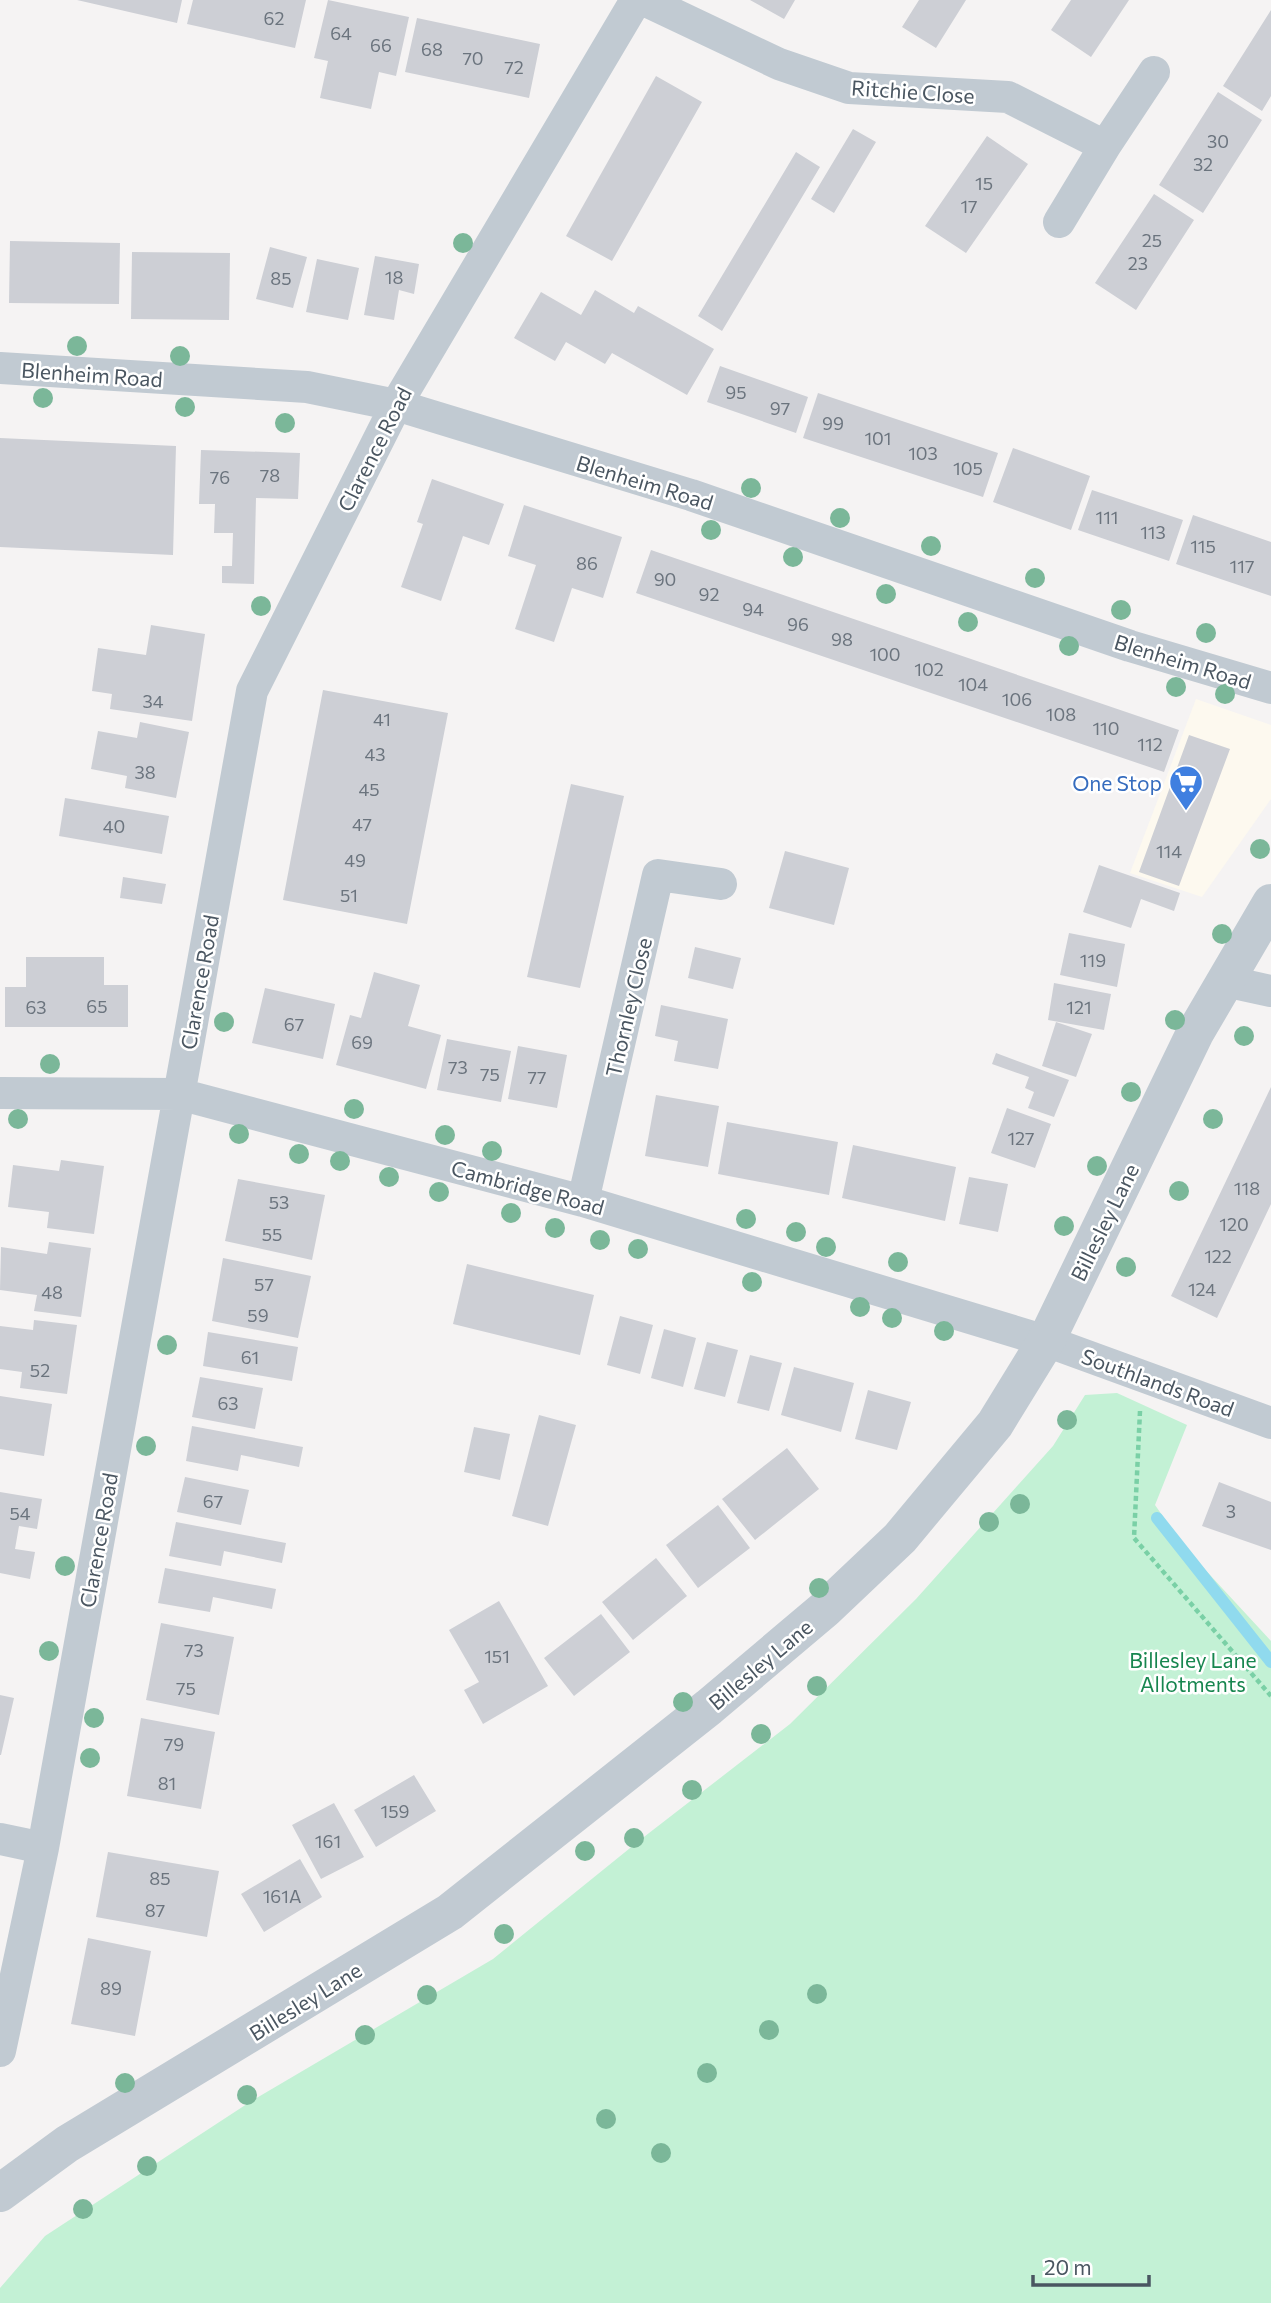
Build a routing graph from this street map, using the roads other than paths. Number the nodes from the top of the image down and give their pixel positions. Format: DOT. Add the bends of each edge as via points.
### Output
graph roads {
  1 [pos="636,0"];
  2 [pos="644,0"];
  3 [pos="1154,72"];
  4 [pos="1105,146"];
  5 [pos="1059,222"];
  6 [pos="0,368"];
  7 [pos="396,405"];
  8 [pos="1271,688"];
  9 [pos="721,884"];
  10 [pos="1271,902"];
  11 [pos="1225,981"];
  12 [pos="1271,991"];
  13 [pos="0,1093"];
  14 [pos="179,1094"];
  15 [pos="583,1201"];
  16 [pos="1046,1341"];
  17 [pos="1271,1423"];
  18 [pos="0,1839"];
  19 [pos="43,1848"];
  20 [pos="0,2051"];
  21 [pos="0,2193"];
  1 -- 7 [label="street, Clarence Road"];
  2 -- 4 [label="street, Ritchie Close" via="779,64 849,88 1008,97"];
  3 -- 4 [label="street"];
  4 -- 5 [label="street"];
  6 -- 7 [label="street, Blenheim Road" via="307,387"];
  7 -- 8 [label="street, Blenheim Road" via="691,495 1130,646"];
  7 -- 14 [label="street, Clarence Road" via="252,691"];
  9 -- 15 [label="street, Thornley Close" via="658,875"];
  10 -- 11 [label="street, Billesley Lane"];
  11 -- 12 [label="street"];
  11 -- 16 [label="street, Billesley Lane" via="1195,1033"];
  13 -- 14 [label="street, Cambridge Road"];
  14 -- 15 [label="street, Cambridge Road"];
  14 -- 19 [label="street, Clarence Road"];
  15 -- 16 [label="street, Cambridge Road"];
  16 -- 17 [label="street, Southlands Road"];
  16 -- 21 [label="street, Billesley Lane" via="995,1424 900,1538 709,1707 450,1912 67,2144"];
  18 -- 19 [label="street"];
  19 -- 20 [label="street, Clarence Road"];
}
